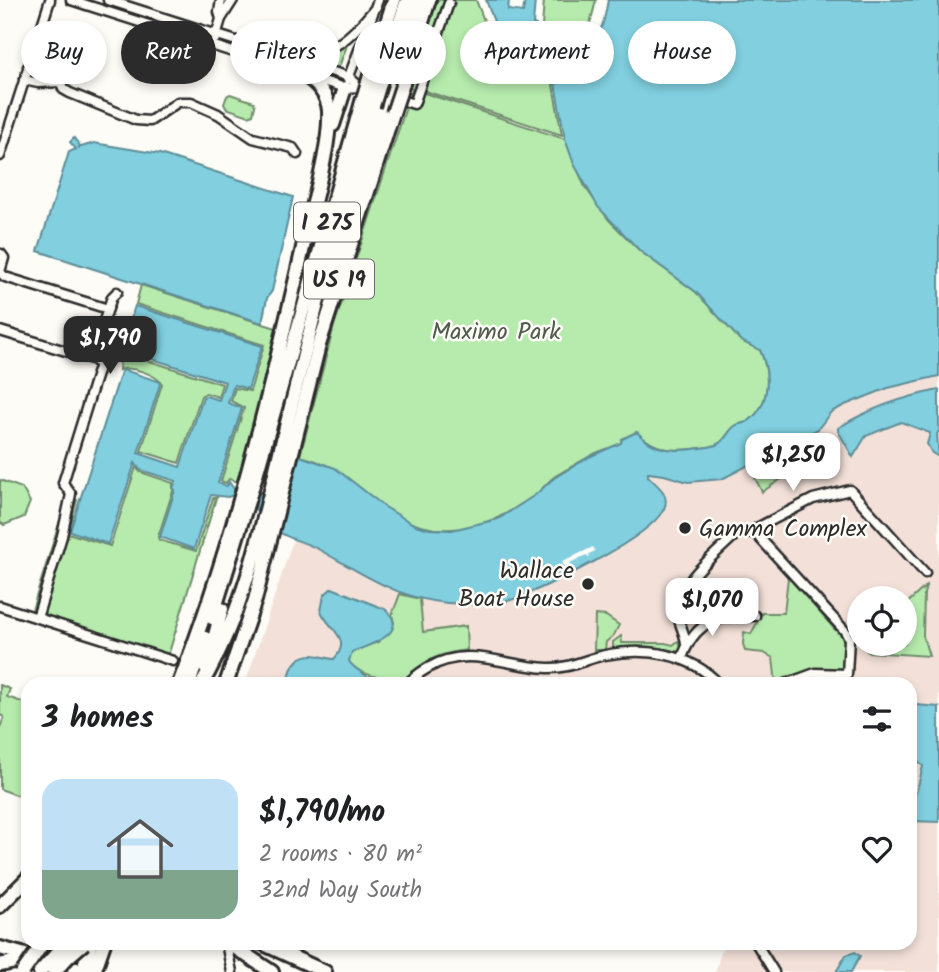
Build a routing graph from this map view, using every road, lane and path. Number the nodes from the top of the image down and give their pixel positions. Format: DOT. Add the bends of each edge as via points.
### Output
graph roads {
  1 [pos="50,0"];
  2 [pos="71,0"];
  3 [pos="108,0"];
  4 [pos="394,0"];
  5 [pos="407,0"];
  6 [pos="418,0"];
  7 [pos="429,0"];
  8 [pos="221,2"];
  9 [pos="231,3"];
  10 [pos="377,3"];
  11 [pos="449,3"];
  12 [pos="221,19"];
  13 [pos="43,21"];
  14 [pos="136,21"];
  15 [pos="173,21"];
  16 [pos="389,21"];
  17 [pos="399,21"];
  18 [pos="216,35"];
  19 [pos="230,40"];
  20 [pos="340,42"];
  21 [pos="340,79"];
  22 [pos="340,81"];
  23 [pos="347,82"];
  24 [pos="23,84"];
  25 [pos="61,84"];
  26 [pos="316,84"];
  27 [pos="374,84"];
  28 [pos="388,96"];
  29 [pos="367,104"];
  30 [pos="297,154"];
  31 [pos="0,156"];
  32 [pos="323,159"];
  33 [pos="0,253"];
  34 [pos="0,273"];
  35 [pos="117,292"];
  36 [pos="108,309"];
  37 [pos="312,324"];
  38 [pos="0,331"];
  39 [pos="99,347"];
  40 [pos="96,361"];
  41 [pos="287,446"];
  42 [pos="251,474"];
  43 [pos="236,532"];
  44 [pos="749,532"];
  45 [pos="264,541"];
  46 [pos="925,573"];
  47 [pos="0,606"];
  48 [pos="755,616"];
  49 [pos="37,618"];
  50 [pos="686,642"];
  51 [pos="682,658"];
  52 [pos="173,661"];
  53 [pos="182,677"];
  54 [pos="192,677"];
  55 [pos="204,677"];
  56 [pos="206,677"];
  57 [pos="229,677"];
  58 [pos="416,677"];
  59 [pos="711,677"];
  60 [pos="805,677"];
  61 [pos="21,885"];
  62 [pos="0,906"];
  63 [pos="0,947"];
  64 [pos="36,950"];
  65 [pos="60,950"];
  66 [pos="76,950"];
  67 [pos="90,950"];
  68 [pos="100,950"];
  69 [pos="104,950"];
  70 [pos="228,950"];
  71 [pos="238,950"];
  72 [pos="277,950"];
  73 [pos="760,950"];
  74 [pos="0,965"];
  75 [pos="19,967"];
  76 [pos="40,972"];
  77 [pos="52,972"];
  78 [pos="87,972"];
  79 [pos="106,972"];
  80 [pos="232,972"];
  81 [pos="272,972"];
  82 [pos="325,972"];
  83 [pos="774,972"];
  1 -- 13 [label="street"];
  2 -- 14 [label="street"];
  3 -- 15 [label="street"];
  4 -- 16 [label="highway, I 275"];
  5 -- 17 [label="highway, I 275"];
  6 -- 28 [label="highway"];
  7 -- 41 [label="highway, US 19, bridge"];
  8 -- 9 [label="street"];
  8 -- 12 [label="street"];
  9 -- 12 [label="street"];
  10 -- 20 [label="street" via="354,33"];
  10 -- 23 [label="street"];
  11 -- 28 [label="street" via="414,104"];
  12 -- 18 [label="street"];
  18 -- 19 [label="street"];
  21 -- 23 [label="street"];
  22 -- 23 [label="street"];
  23 -- 28 [label="street"];
  23 -- 32 [label="highway"];
  24 -- 31 [label="street"];
  25 -- 30 [label="street" via="70,93 136,120 150,121 178,102 191,102 253,138 293,148"];
  26 -- 32 [label="highway" via="327,102"];
  27 -- 29 [label="highway, I 275, bridge"];
  28 -- 37 [label="highway" via="321,309"];
  29 -- 37 [label="highway, I 275"];
  29 -- 42 [label="highway, I 275"];
  32 -- 42 [label="highway"];
  33 -- 34 [label="street" via="4,258"];
  34 -- 36 [label="street"];
  35 -- 36 [label="street"];
  36 -- 39 [label="street"];
  37 -- 41 [label="highway, I 275"];
  38 -- 40 [label="street"];
  39 -- 40 [label="street" via="93,349"];
  39 -- 40 [label="street" via="108,355 106,361"];
  40 -- 49 [label="street" via="63,484 71,494 62,536"];
  41 -- 45 [label="highway, I 275"];
  42 -- 43 [label="highway, I 275"];
  43 -- 53 [label="highway"];
  43 -- 54 [label="highway, I 275"];
  43 -- 55 [label="highway" via="235,561"];
  44 -- 46 [label="street" via="813,499 850,491"];
  44 -- 50 [label="street" via="734,536 685,589 678,612"];
  44 -- 60 [label="street" via="763,540 849,639 846,674"];
  45 -- 56 [label="highway, I 275"];
  45 -- 57 [label="highway" via="248,626"];
  47 -- 49 [label="street"];
  48 -- 50 [label="street" via="713,619"];
  49 -- 52 [label="street"];
  50 -- 51 [label="street"];
  51 -- 58 [label="street" via="635,652 547,668 480,656 451,657"];
  51 -- 59 [label="street"];
  61 -- 62 [label="highway"];
  63 -- 78 [label="highway"];
  64 -- 75 [label="highway, bridge"];
  65 -- 76 [label="highway, bridge"];
  66 -- 77 [label="highway, bridge"];
  67 -- 78 [label="highway"];
  68 -- 78 [label="highway"];
  69 -- 79 [label="highway"];
  70 -- 80 [label="street"];
  71 -- 81 [label="highway"];
  72 -- 82 [label="highway"];
  73 -- 83 [label="street"];
  74 -- 75 [label="highway"];
  75 -- 77 [label="highway"];
}
